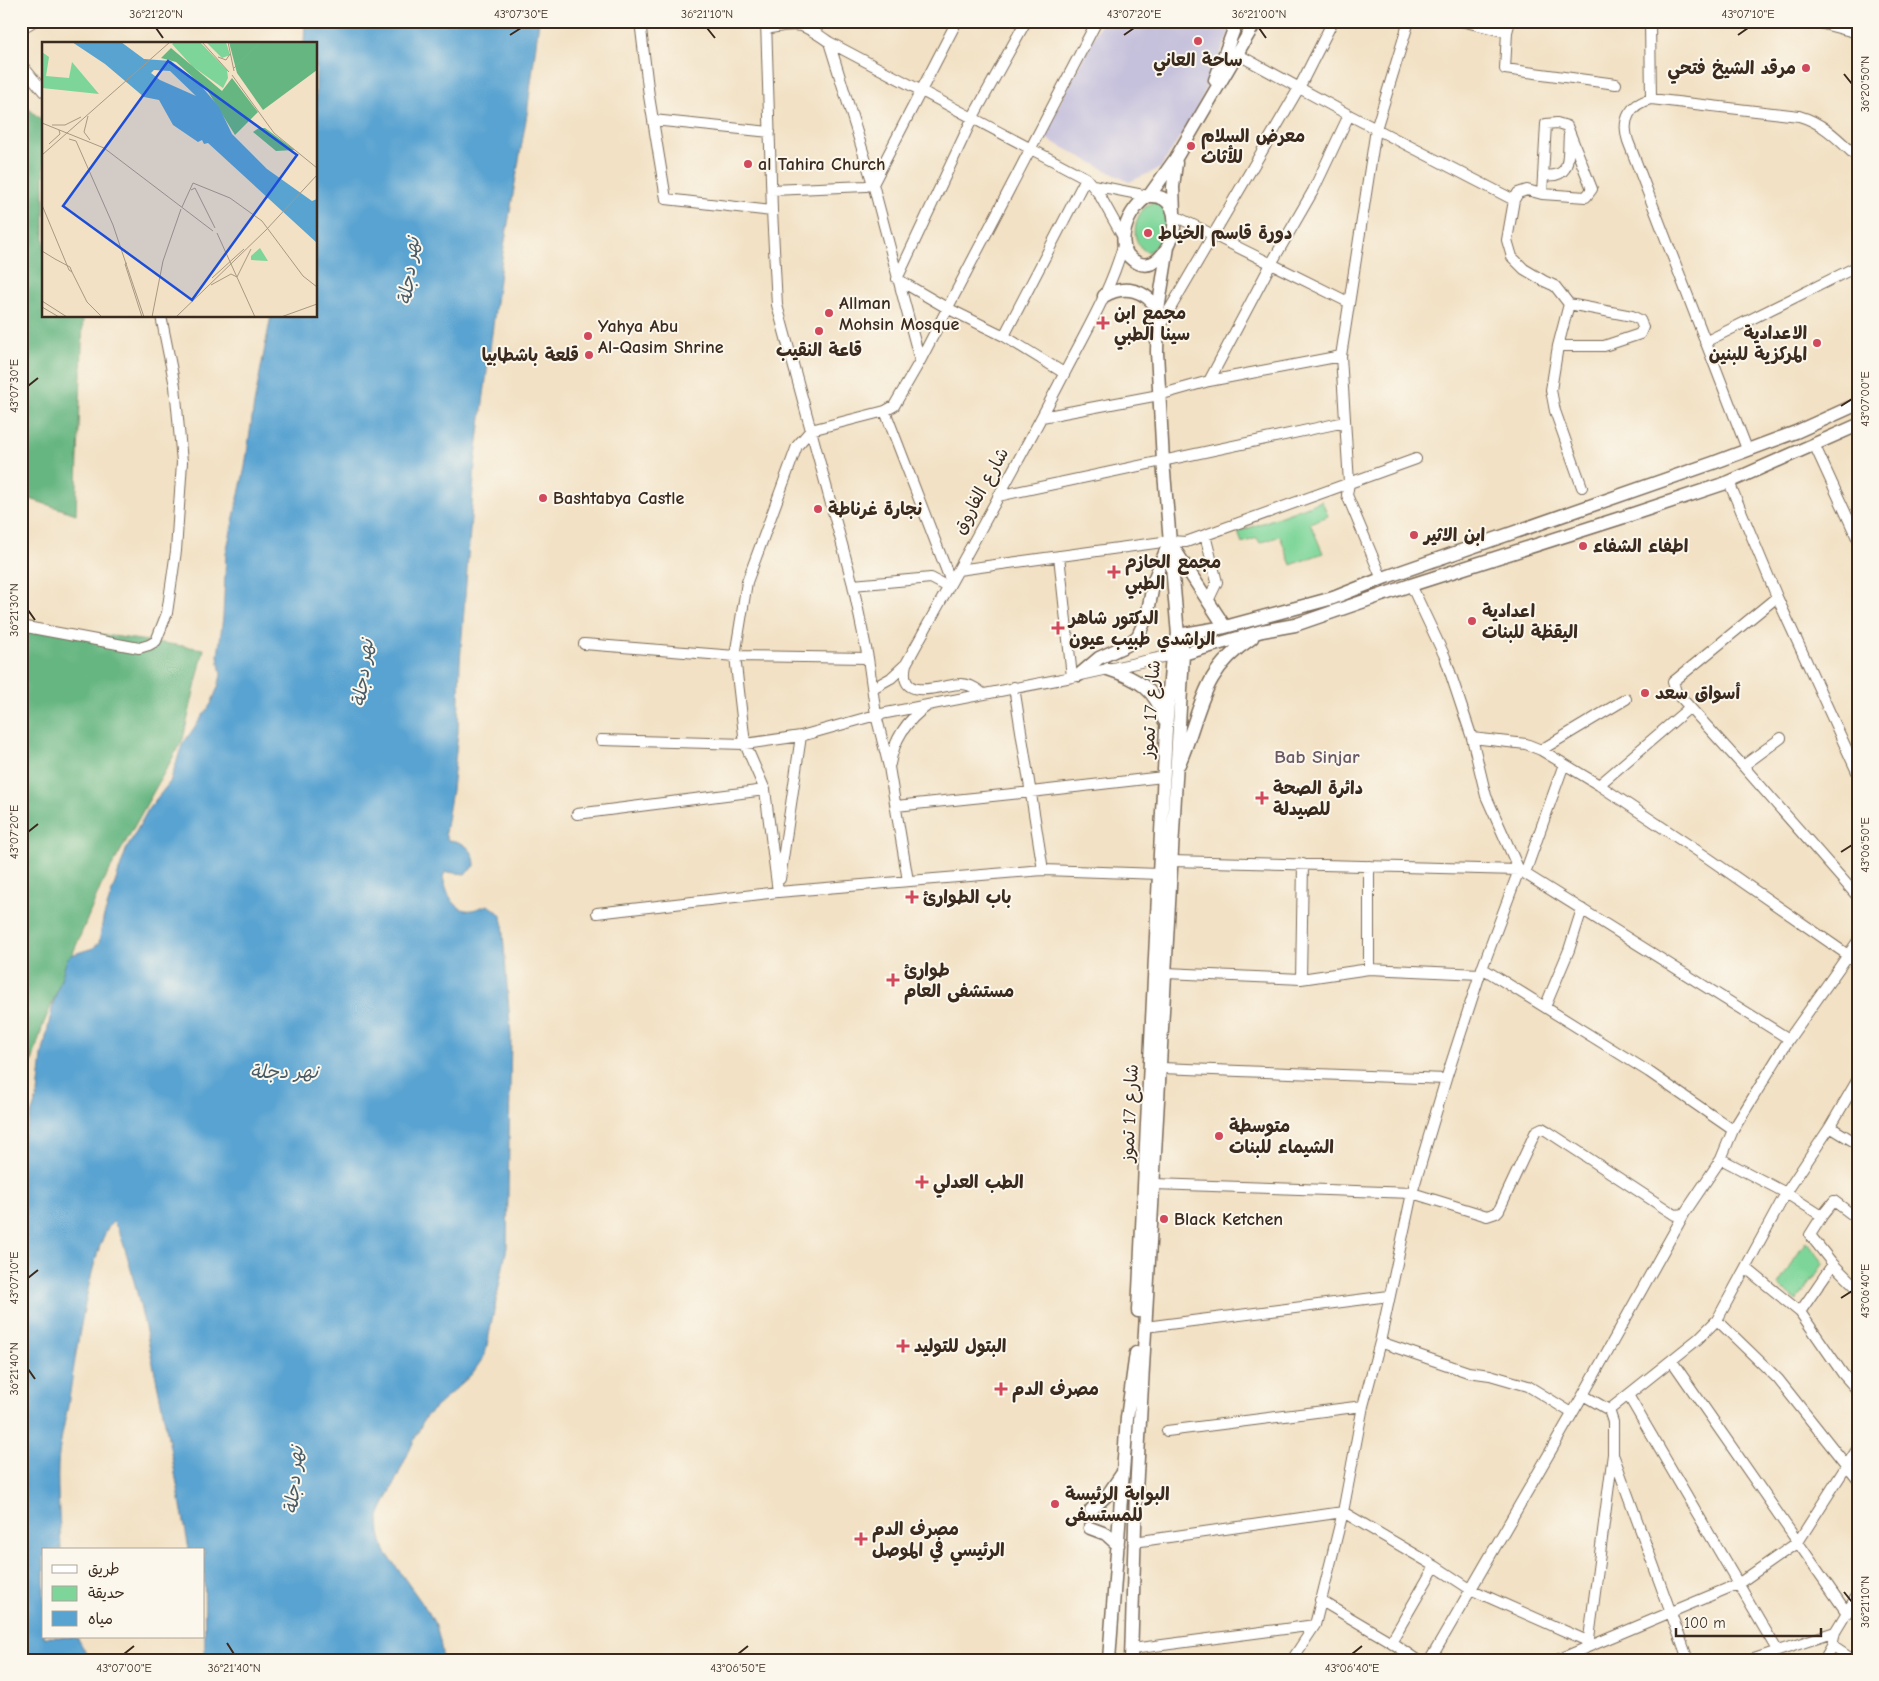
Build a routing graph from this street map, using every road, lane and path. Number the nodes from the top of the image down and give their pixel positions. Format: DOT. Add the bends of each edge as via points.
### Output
graph roads {
  1 [pos="34,21"];
  2 [pos="640,21"];
  3 [pos="957,21"];
  4 [pos="1026,21"];
  5 [pos="1097,21"];
  6 [pos="1237,21"];
  7 [pos="1256,21"];
  8 [pos="1333,21"];
  9 [pos="1409,21"];
  10 [pos="1461,21"];
  11 [pos="1510,21"];
  12 [pos="1650,21"];
  13 [pos="1812,21"];
  14 [pos="766,25"];
  15 [pos="21,29"];
  16 [pos="1507,32"];
  17 [pos="1858,33"];
  18 [pos="829,42"];
  19 [pos="1237,54"];
  20 [pos="21,64"];
  21 [pos="1616,84"];
  22 [pos="1299,88"];
  23 [pos="42,90"];
  24 [pos="921,90"];
  25 [pos="1651,99"];
  26 [pos="1206,106"];
  27 [pos="1349,115"];
  28 [pos="974,118"];
  29 [pos="653,120"];
  30 [pos="1376,129"];
  31 [pos="770,132"];
  32 [pos="1570,133"];
  33 [pos="1031,147"];
  34 [pos="1176,158"];
  35 [pos="1858,158"];
  36 [pos="1543,175"];
  37 [pos="1090,181"];
  38 [pos="872,184"];
  39 [pos="772,190"];
  40 [pos="1542,194"];
  41 [pos="1149,196"];
  42 [pos="1514,200"];
  43 [pos="772,211"];
  44 [pos="1174,215"];
  45 [pos="1213,236"];
  46 [pos="1123,240"];
  47 [pos="1168,247"];
  48 [pos="1271,264"];
  49 [pos="1858,266"];
  50 [pos="897,279"];
  51 [pos="1104,296"];
  52 [pos="1348,302"];
  53 [pos="1569,304"];
  54 [pos="947,308"];
  55 [pos="1158,310"];
  56 [pos="161,318"];
  57 [pos="1157,331"];
  58 [pos="1004,336"];
  59 [pos="1705,342"];
  60 [pos="1558,346"];
  61 [pos="1341,356"];
  62 [pos="920,361"];
  63 [pos="1064,372"];
  64 [pos="1209,381"];
  65 [pos="1159,395"];
  66 [pos="1858,404"];
  67 [pos="885,411"];
  68 [pos="1042,416"];
  69 [pos="1345,422"];
  70 [pos="1858,425"];
  71 [pos="811,430"];
  72 [pos="1814,444"];
  73 [pos="1747,449"];
  74 [pos="1416,459"];
  75 [pos="1164,461"];
  76 [pos="1729,482"];
  77 [pos="1349,483"];
  78 [pos="1582,487"];
  79 [pos="1621,495"];
  80 [pos="998,496"];
  81 [pos="1628,516"];
  82 [pos="1205,535"];
  83 [pos="1858,540"];
  84 [pos="1170,541"];
  85 [pos="1059,556"];
  86 [pos="958,570"];
  87 [pos="1382,579"];
  88 [pos="853,585"];
  89 [pos="950,585"];
  90 [pos="1411,585"];
  91 [pos="1777,597"];
  92 [pos="1208,601"];
  93 [pos="21,626"];
  94 [pos="1225,627"];
  95 [pos="1262,631"];
  96 [pos="1178,635"];
  97 [pos="584,644"];
  98 [pos="1177,654"];
  99 [pos="735,656"];
  100 [pos="868,658"];
  101 [pos="906,664"];
  102 [pos="1108,669"];
  103 [pos="1075,676"];
  104 [pos="1014,687"];
  105 [pos="874,688"];
  106 [pos="982,693"];
  107 [pos="1626,699"];
  108 [pos="931,704"];
  109 [pos="1689,708"];
  110 [pos="876,715"];
  111 [pos="1166,729"];
  112 [pos="802,736"];
  113 [pos="1472,738"];
  114 [pos="1781,738"];
  115 [pos="601,740"];
  116 [pos="746,744"];
  117 [pos="1541,750"];
  118 [pos="1564,764"];
  119 [pos="1743,766"];
  120 [pos="889,767"];
  121 [pos="1858,774"];
  122 [pos="1169,775"];
  123 [pos="1599,785"];
  124 [pos="765,790"];
  125 [pos="1031,792"];
  126 [pos="896,806"];
  127 [pos="577,814"];
  128 [pos="1171,861"];
  129 [pos="1303,864"];
  130 [pos="1369,866"];
  131 [pos="1044,870"];
  132 [pos="1522,871"];
  133 [pos="1160,874"];
  134 [pos="908,881"];
  135 [pos="778,892"];
  136 [pos="1858,897"];
  137 [pos="1582,909"];
  138 [pos="598,913"];
  139 [pos="1858,940"];
  140 [pos="1848,955"];
  141 [pos="1858,962"];
  142 [pos="1369,969"];
  143 [pos="1481,971"];
  144 [pos="1166,973"];
  145 [pos="1301,979"];
  146 [pos="1545,1007"];
  147 [pos="1789,1040"];
  148 [pos="1161,1068"];
  149 [pos="1446,1079"];
  150 [pos="1858,1080"];
  151 [pos="1830,1127"];
  152 [pos="1733,1130"];
  153 [pos="1858,1144"];
  154 [pos="1720,1159"];
  155 [pos="1154,1184"];
  156 [pos="1412,1193"];
  157 [pos="1786,1194"];
  158 [pos="1684,1214"];
  159 [pos="1822,1216"];
  160 [pos="1858,1219"];
  161 [pos="1833,1264"];
  162 [pos="1746,1268"];
  163 [pos="1858,1289"];
  164 [pos="1388,1296"];
  165 [pos="1800,1312"];
  166 [pos="1717,1320"];
  167 [pos="1146,1327"];
  168 [pos="1380,1342"];
  169 [pos="1672,1361"];
  170 [pos="1858,1391"];
  171 [pos="1583,1395"];
  172 [pos="1628,1395"];
  173 [pos="1363,1406"];
  174 [pos="1609,1410"];
  175 [pos="1572,1413"];
  176 [pos="1168,1431"];
  177 [pos="1858,1448"];
  178 [pos="1612,1454"];
  179 [pos="1847,1466"];
  180 [pos="1123,1472"];
  181 [pos="1858,1480"];
  182 [pos="1091,1510"];
  183 [pos="1343,1512"];
  184 [pos="1090,1528"];
  185 [pos="1134,1542"];
  186 [pos="1798,1542"];
  187 [pos="1118,1545"];
  188 [pos="1435,1566"];
  189 [pos="1738,1584"];
  190 [pos="1470,1589"];
  191 [pos="1858,1594"];
  192 [pos="1320,1600"];
  193 [pos="1670,1613"];
  194 [pos="1847,1613"];
  195 [pos="1315,1625"];
  196 [pos="1834,1632"];
  197 [pos="1391,1642"];
  198 [pos="1832,1646"];
  199 [pos="1588,1647"];
  200 [pos="1777,1650"];
  201 [pos="1132,1654"];
  202 [pos="1108,1660"];
  203 [pos="1292,1660"];
  204 [pos="1417,1660"];
  205 [pos="1430,1660"];
  206 [pos="1557,1660"];
  207 [pos="1688,1660"];
  208 [pos="1751,1660"];
  209 [pos="1824,1660"];
  210 [pos="1853,1660"];
  1 -- 15 [label="street"];
  2 -- 29 [label="street"];
  3 -- 24 [label="street"];
  4 -- 28 [label="street"];
  5 -- 33 [label="street"];
  6 -- 26 [label="main road, شارع الفاروق"];
  7 -- 19 [label="main road, شارع الفاروق"];
  8 -- 22 [label="street"];
  9 -- 30 [label="street"];
  10 -- 16 [label="street"];
  11 -- 16 [label="street"];
  12 -- 25 [label="street"];
  13 -- 17 [label="street"];
  14 -- 18 [label="street" via="796,24"];
  14 -- 31 [label="street"];
  16 -- 21 [label="street" via="1505,69"];
  18 -- 24 [label="street"];
  18 -- 38 [label="street"];
  19 -- 22 [label="street"];
  19 -- 26 [label="main road, شارع الفاروق"];
  20 -- 23 [label="street"];
  22 -- 27 [label="street"];
  22 -- 45 [label="street"];
  24 -- 28 [label="street"];
  24 -- 38 [label="street"];
  25 -- 35 [label="street" via="1799,116 1826,128"];
  25 -- 59 [label="street" via="1634,106 1628,114 1625,132"];
  26 -- 34 [label="main road, شارع الفاروق"];
  27 -- 30 [label="street"];
  27 -- 48 [label="street"];
  28 -- 33 [label="street"];
  28 -- 50 [label="street"];
  29 -- 31 [label="street"];
  29 -- 43 [label="street" via="666,199"];
  30 -- 42 [label="street"];
  30 -- 52 [label="street"];
  31 -- 39 [label="street"];
  32 -- 36 [label="street" via="1568,164 1563,173"];
  32 -- 36 [label="street" via="1567,126 1546,124"];
  32 -- 40 [label="street" via="1592,189 1586,197"];
  33 -- 37 [label="street"];
  33 -- 54 [label="street"];
  34 -- 41 [label="main road, شارع الفاروق"];
  34 -- 44 [label="main road, شارع الفاروق"];
  36 -- 40 [label="street"];
  37 -- 41 [label="street"];
  37 -- 46 [label="street"];
  37 -- 58 [label="street"];
  38 -- 39 [label="street"];
  38 -- 50 [label="street"];
  39 -- 43 [label="street"];
  40 -- 42 [label="street" via="1527,190 1518,193"];
  41 -- 44 [label="main road" via="1163,198"];
  41 -- 46 [label="main road, شارع الفاروق" via="1134,210"];
  42 -- 53 [label="street" via="1507,240 1512,257 1524,269 1555,286"];
  43 -- 71 [label="street" via="777,305"];
  44 -- 45 [label="street"];
  44 -- 47 [label="main road, شارع الفاروق" via="1173,234"];
  45 -- 48 [label="street"];
  45 -- 57 [label="street"];
  46 -- 47 [label="main road" via="1126,252 1143,264 1155,261"];
  46 -- 51 [label="street, شارع الفاروق"];
  47 -- 55 [label="main road, شارع الفاروق"];
  48 -- 52 [label="street"];
  48 -- 64 [label="street"];
  49 -- 59 [label="street"];
  50 -- 54 [label="street"];
  50 -- 62 [label="street"];
  51 -- 55 [label="main road" via="1117,290 1131,290 1150,299"];
  51 -- 63 [label="street, شارع الفاروق"];
  52 -- 61 [label="street"];
  53 -- 60 [label="street"];
  53 -- 60 [label="street" via="1632,316 1640,320 1643,327 1640,334 1604,346"];
  54 -- 58 [label="street"];
  54 -- 62 [label="street"];
  55 -- 57 [label="main road, شارع الفاروق"];
  56 -- 93 [label="street" via="175,386 182,462 176,551 167,613 156,641 139,648"];
  57 -- 65 [label="main road, شارع الفاروق"];
  58 -- 63 [label="street"];
  59 -- 73 [label="street"];
  60 -- 78 [label="street" via="1550,390"];
  61 -- 64 [label="street"];
  61 -- 69 [label="street"];
  62 -- 67 [label="street" via="894,406"];
  63 -- 68 [label="street, شارع الفاروق"];
  64 -- 65 [label="street"];
  65 -- 68 [label="street"];
  65 -- 75 [label="main road, شارع الفاروق"];
  66 -- 73 [label="main road" via="1796,432"];
  67 -- 71 [label="street"];
  67 -- 89 [label="street"];
  68 -- 80 [label="street, شارع الفاروق"];
  69 -- 75 [label="street"];
  69 -- 77 [label="street"];
  70 -- 72 [label="main road"];
  71 -- 88 [label="street"];
  71 -- 99 [label="street" via="797,446 747,582"];
  72 -- 76 [label="main road"];
  72 -- 83 [label="street"];
  73 -- 79 [label="main road"];
  74 -- 77 [label="street"];
  75 -- 80 [label="street"];
  75 -- 84 [label="main road, شارع 17 تموز"];
  76 -- 81 [label="main road"];
  76 -- 91 [label="street"];
  77 -- 82 [label="street"];
  77 -- 87 [label="street" via="1347,495"];
  79 -- 81 [label="main road"];
  79 -- 87 [label="main road"];
  80 -- 86 [label="street, شارع الفاروق"];
  81 -- 90 [label="main road"];
  82 -- 84 [label="street" via="1186,542"];
  82 -- 92 [label="street" via="1217,582"];
  84 -- 85 [label="street"];
  84 -- 92 [label="main road"];
  84 -- 96 [label="main road, شارع 17 تموز"];
  84 -- 103 [label="main road" via="1154,580 1141,631 1133,641 1099,658"];
  85 -- 86 [label="street"];
  85 -- 103 [label="street"];
  86 -- 89 [label="street, شارع الفاروق"];
  87 -- 94 [label="main road" via="1333,598"];
  88 -- 89 [label="street" via="931,578"];
  88 -- 100 [label="street"];
  89 -- 101 [label="street, شارع الفاروق"];
  90 -- 95 [label="main road" via="1295,625"];
  90 -- 113 [label="street" via="1445,657"];
  91 -- 109 [label="street" via="1673,682 1676,692"];
  91 -- 121 [label="street"];
  92 -- 94 [label="main road"];
  94 -- 96 [label="main road"];
  95 -- 98 [label="main road"];
  95 -- 122 [label="main road" via="1238,647 1210,681 1188,744"];
  96 -- 98 [label="main road, شارع 17 تموز"];
  97 -- 99 [label="street"];
  98 -- 102 [label="street"];
  98 -- 111 [label="main road, شارع 17 تموز"];
  98 -- 122 [label="main road, شارع 17 تموز"];
  99 -- 100 [label="street"];
  99 -- 116 [label="street"];
  100 -- 105 [label="street"];
  101 -- 105 [label="street"];
  101 -- 106 [label="street" via="907,682 916,689 962,684"];
  102 -- 103 [label="street"];
  102 -- 111 [label="main road" via="1134,678 1152,692"];
  103 -- 104 [label="street"];
  104 -- 106 [label="street"];
  104 -- 125 [label="street"];
  105 -- 110 [label="street"];
  106 -- 108 [label="street"];
  107 -- 117 [label="street"];
  108 -- 110 [label="street"];
  108 -- 120 [label="street" via="915,715 903,730"];
  109 -- 119 [label="street"];
  109 -- 123 [label="street"];
  110 -- 112 [label="street"];
  110 -- 120 [label="street"];
  111 -- 122 [label="main road, شارع 17 تموز"];
  112 -- 116 [label="street"];
  112 -- 135 [label="street"];
  113 -- 117 [label="street" via="1526,744"];
  113 -- 132 [label="street" via="1486,796"];
  114 -- 119 [label="street"];
  115 -- 116 [label="street"];
  116 -- 124 [label="street"];
  117 -- 118 [label="street"];
  118 -- 123 [label="street"];
  118 -- 132 [label="street"];
  119 -- 136 [label="street"];
  120 -- 126 [label="street"];
  122 -- 125 [label="street"];
  122 -- 128 [label="main road, شارع 17 تموز"];
  122 -- 133 [label="main road, شارع 17 تموز"];
  123 -- 140 [label="street"];
  124 -- 127 [label="street"];
  124 -- 135 [label="street"];
  125 -- 126 [label="street"];
  125 -- 131 [label="street"];
  126 -- 134 [label="street"];
  128 -- 129 [label="street"];
  128 -- 144 [label="main road, شارع 17 تموز"];
  129 -- 130 [label="street"];
  129 -- 145 [label="street"];
  130 -- 132 [label="street"];
  130 -- 142 [label="street"];
  131 -- 133 [label="street"];
  131 -- 134 [label="street"];
  132 -- 137 [label="street"];
  132 -- 143 [label="street"];
  133 -- 180 [label="main road, شارع 17 تموز" via="1136,1357"];
  134 -- 135 [label="street"];
  135 -- 138 [label="street"];
  137 -- 146 [label="street"];
  137 -- 147 [label="street"];
  139 -- 140 [label="street"];
  140 -- 141 [label="street"];
  140 -- 147 [label="street"];
  142 -- 143 [label="street"];
  142 -- 145 [label="street"];
  143 -- 146 [label="street"];
  143 -- 149 [label="street"];
  144 -- 145 [label="street"];
  144 -- 148 [label="main road, شارع 17 تموز"];
  146 -- 152 [label="street" via="1649,1072"];
  147 -- 152 [label="street"];
  148 -- 149 [label="street"];
  148 -- 155 [label="main road, شارع 17 تموز"];
  149 -- 156 [label="street"];
  150 -- 151 [label="street"];
  151 -- 153 [label="street"];
  151 -- 157 [label="street"];
  152 -- 154 [label="street"];
  154 -- 157 [label="street"];
  154 -- 158 [label="street"];
  155 -- 156 [label="street"];
  155 -- 167 [label="main road, شارع 17 تموز"];
  156 -- 158 [label="street" via="1492,1216 1499,1210 1536,1131 1542,1128 1675,1215"];
  156 -- 164 [label="street"];
  157 -- 159 [label="street"];
  157 -- 162 [label="street"];
  158 -- 171 [label="street"];
  159 -- 160 [label="street" via="1834,1201"];
  159 -- 161 [label="street" via="1810,1234"];
  161 -- 163 [label="street"];
  161 -- 165 [label="street"];
  162 -- 165 [label="street"];
  162 -- 166 [label="street"];
  164 -- 167 [label="street"];
  164 -- 168 [label="street"];
  165 -- 170 [label="street"];
  166 -- 169 [label="street"];
  166 -- 179 [label="street" via="1778,1379"];
  167 -- 185 [label="main road, شارع 17 تموز"];
  168 -- 173 [label="street"];
  168 -- 175 [label="street" via="1468,1372 1528,1386"];
  169 -- 172 [label="street"];
  169 -- 186 [label="street"];
  171 -- 174 [label="street"];
  171 -- 175 [label="street"];
  172 -- 174 [label="street"];
  172 -- 189 [label="street"];
  173 -- 176 [label="street"];
  173 -- 183 [label="street"];
  174 -- 178 [label="street" via="1613,1422"];
  175 -- 190 [label="street"];
  177 -- 179 [label="street"];
  178 -- 193 [label="street"];
  178 -- 199 [label="street"];
  179 -- 181 [label="street"];
  179 -- 186 [label="street"];
  180 -- 182 [label="main road" via="1109,1493"];
  180 -- 187 [label="main road, شارع 17 تموز"];
  183 -- 185 [label="street"];
  183 -- 188 [label="street"];
  183 -- 192 [label="street"];
  184 -- 187 [label="main road" via="1106,1534"];
  185 -- 201 [label="main road, شارع 17 تموز"];
  186 -- 189 [label="street"];
  186 -- 194 [label="street"];
  187 -- 202 [label="main road, شارع 17 تموز"];
  188 -- 190 [label="street"];
  188 -- 197 [label="street"];
  189 -- 193 [label="street"];
  189 -- 200 [label="street"];
  190 -- 199 [label="street" via="1585,1640"];
  190 -- 205 [label="street"];
  191 -- 194 [label="street"];
  192 -- 195 [label="street"];
  192 -- 197 [label="street"];
  193 -- 199 [label="street"];
  193 -- 207 [label="street"];
  194 -- 196 [label="street"];
  195 -- 201 [label="street"];
  195 -- 203 [label="street"];
  196 -- 198 [label="street"];
  196 -- 200 [label="street"];
  197 -- 204 [label="street"];
  198 -- 209 [label="street"];
  198 -- 210 [label="street"];
  199 -- 206 [label="street"];
  200 -- 208 [label="street"];
}
